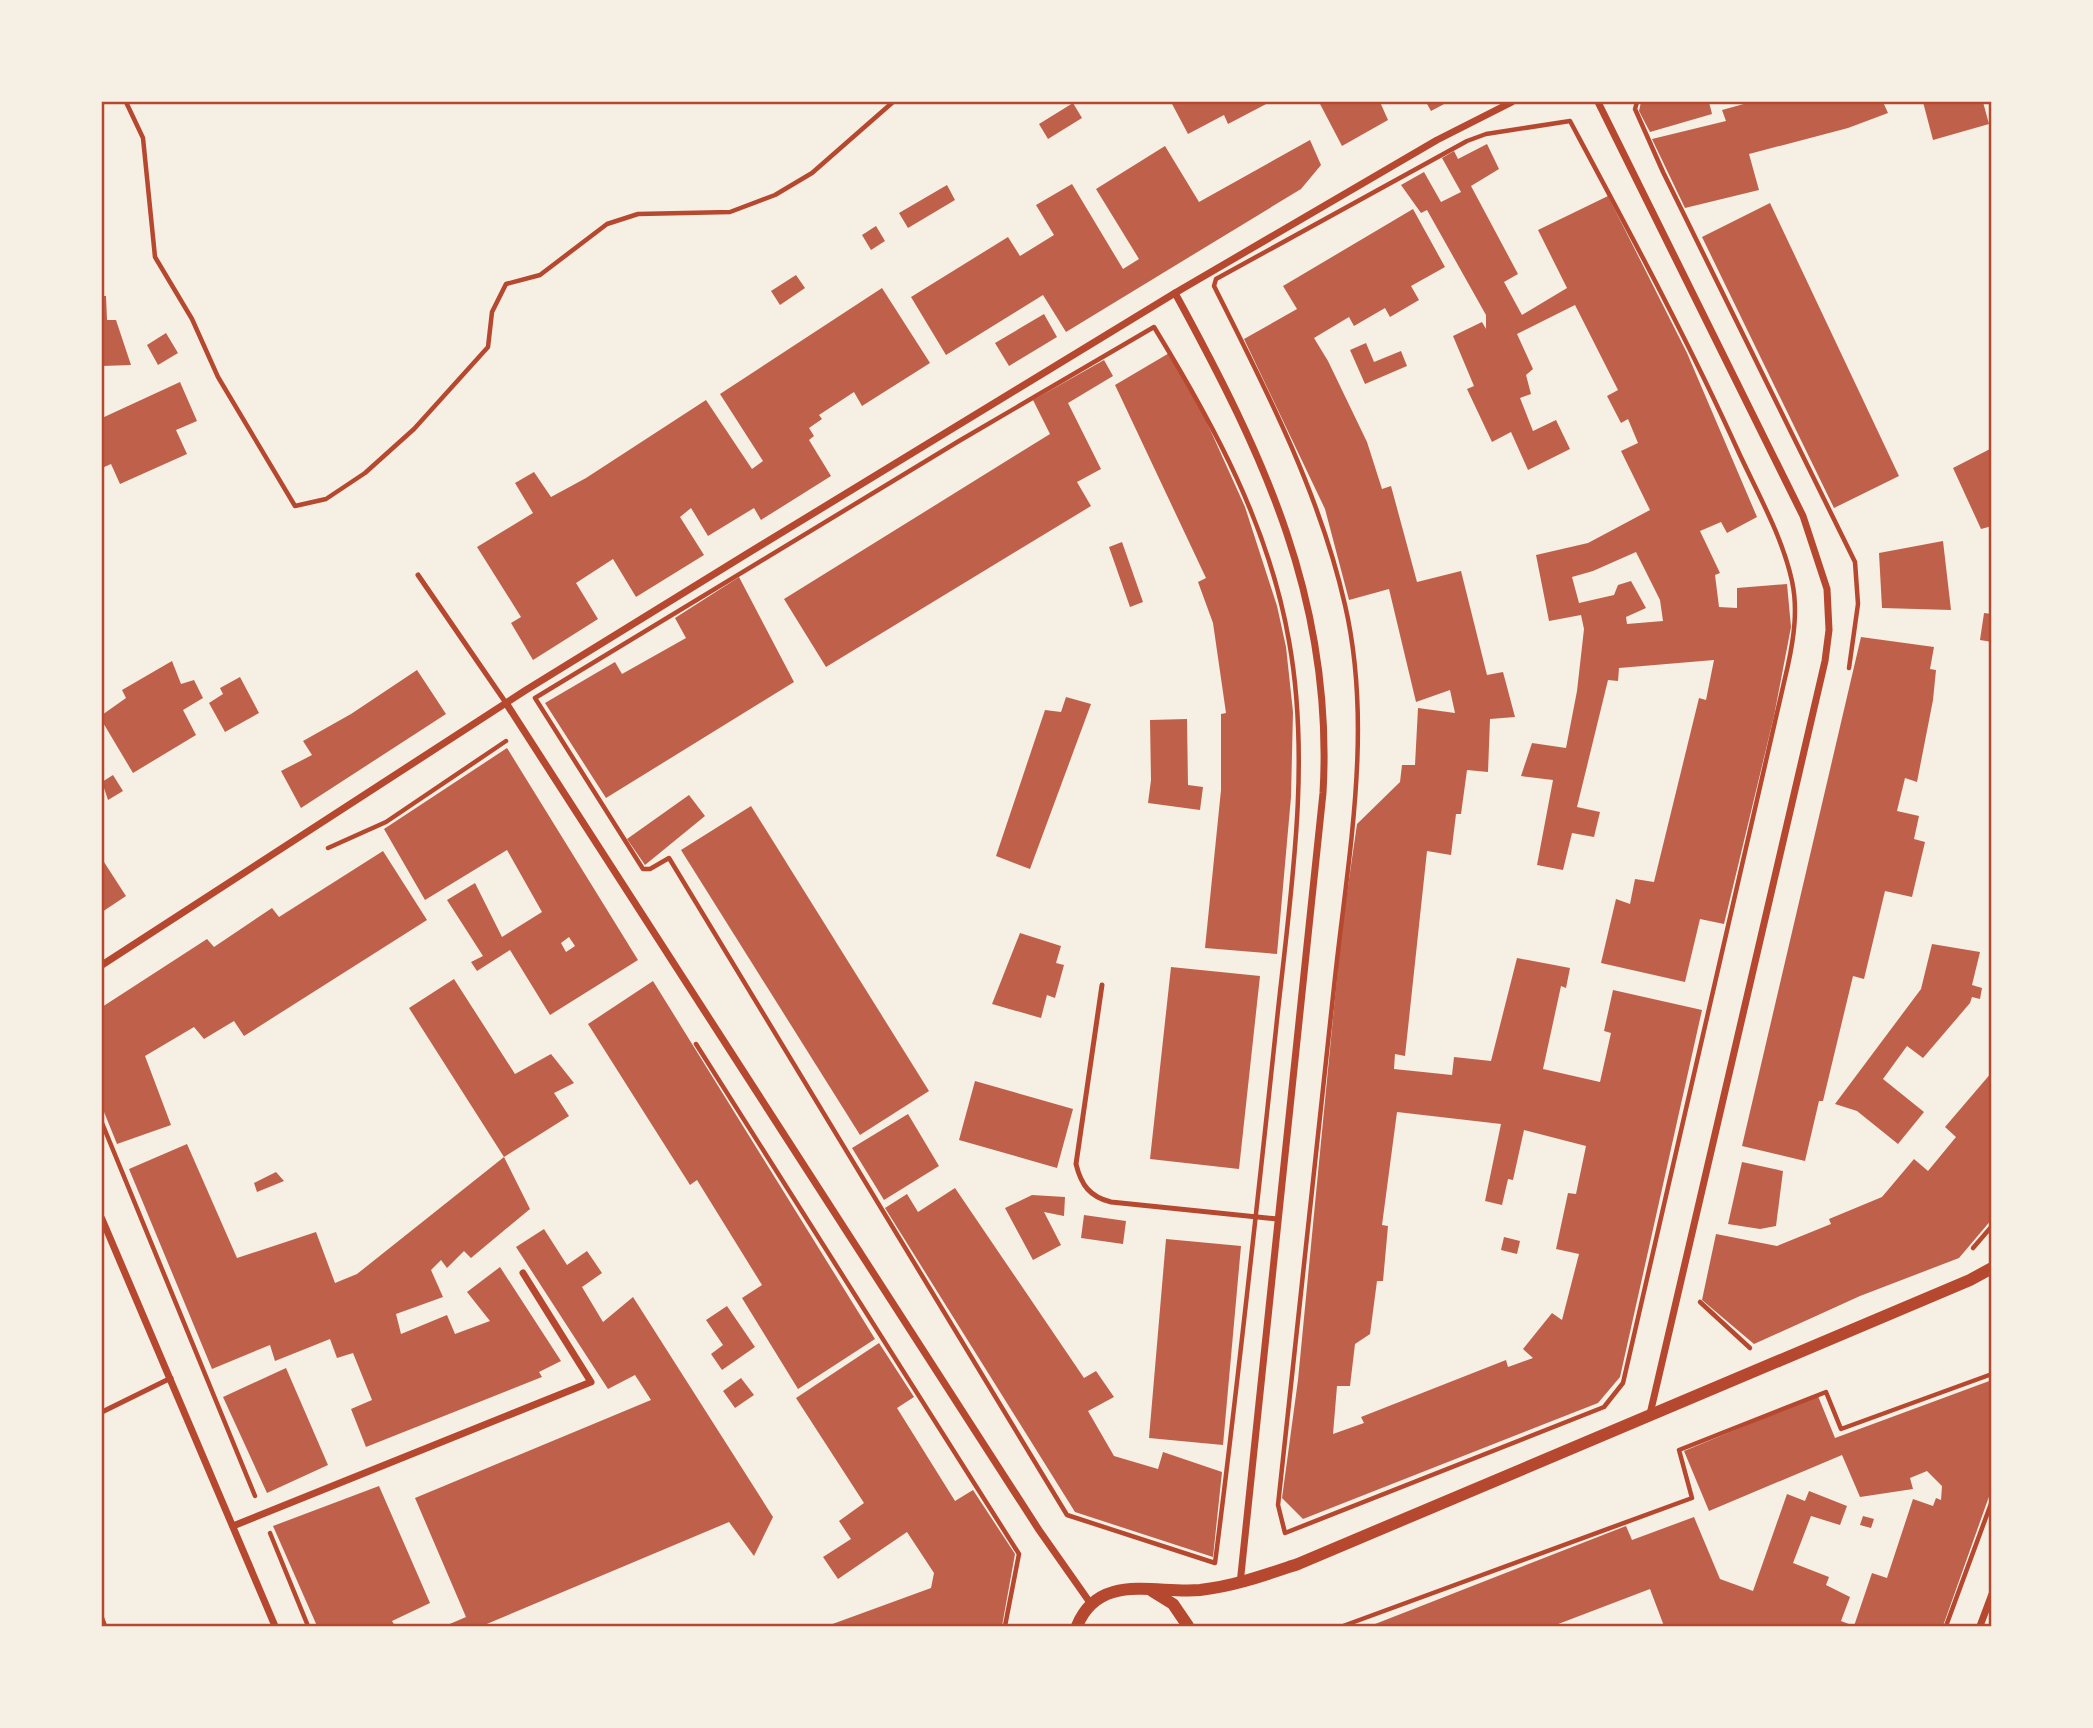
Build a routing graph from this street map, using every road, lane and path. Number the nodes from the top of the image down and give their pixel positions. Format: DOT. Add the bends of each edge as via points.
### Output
graph roads {
  1 [pos="126,102"];
  2 [pos="893,102"];
  3 [pos="1512,102"];
  4 [pos="1598,102"];
  5 [pos="1637,102"];
  6 [pos="1570,121"];
  7 [pos="1175,293"];
  8 [pos="1157,331"];
  9 [pos="418,575"];
  10 [pos="1847,678"];
  11 [pos="535,698"];
  12 [pos="506,703"];
  13 [pos="515,751"];
  14 [pos="322,850"];
  15 [pos="102,965"];
  16 [pos="1102,985"];
  17 [pos="692,1039"];
  18 [pos="102,1123"];
  19 [pos="1256,1217"];
  20 [pos="102,1219"];
  21 [pos="1278,1219"];
  22 [pos="1992,1226"];
  23 [pos="1969,1253"];
  24 [pos="1992,1268"];
  25 [pos="523,1273"];
  26 [pos="1698,1301"];
  27 [pos="1749,1348"];
  28 [pos="1992,1374"];
  29 [pos="171,1378"];
  30 [pos="102,1412"];
  31 [pos="1650,1415"];
  32 [pos="1992,1501"];
  33 [pos="262,1514"];
  34 [pos="233,1527"];
  35 [pos="1285,1533"];
  36 [pos="1240,1584"];
  37 [pos="1144,1589"];
  38 [pos="1992,1594"];
  39 [pos="1091,1604"];
  40 [pos="102,1618"];
  41 [pos="105,1626"];
  42 [pos="275,1626"];
  43 [pos="308,1626"];
  44 [pos="1005,1626"];
  45 [pos="1077,1626"];
  46 [pos="1188,1626"];
  47 [pos="1343,1626"];
  48 [pos="1947,1626"];
  49 [pos="1980,1626"];
  1 -- 2 [label="path" via="143,138 155,257 192,319 218,377 295,506 326,499 365,473 414,429 488,347 492,312 506,284 540,275 607,224 628,217 730,212 775,195 812,173"];
  3 -- 7 [label="street" via="1437,139"];
  4 -- 31 [label="street" via="1803,516 1828,589 1829,609 1822,674"];
  5 -- 10 [label="path" via="1634,109 1855,562 1858,604"];
  6 -- 35 [label="path" via="1690,346 1780,543 1792,580 1795,631 1623,1383 1604,1407"];
  7 -- 12 [label="street"];
  7 -- 21 [label="street" via="1248,432 1289,537 1316,642 1322,686 1323,793"];
  8 -- 19 [label="path" via="1177,360 1242,487 1271,568 1289,639 1297,702 1299,750 1291,888"];
  9 -- 12 [label="lane"];
  11 -- 19 [label="path" via="643,869 668,858 1067,1515 1215,1563"];
  12 -- 15 [label="street"];
  12 -- 39 [label="street"];
  13 -- 14 [label="path" via="508,740 386,822"];
  16 -- 19 [label="lane" via="1076,1164 1080,1180 1098,1199 1111,1202"];
  17 -- 44 [label="path" via="1019,1554"];
  18 -- 33 [label="path"];
  19 -- 21 [label="lane"];
  20 -- 29 [label="street"];
  21 -- 36 [label="street"];
  22 -- 23 [label="path"];
  24 -- 31 [label="street"];
  25 -- 33 [label="street" via="591,1382"];
  26 -- 27 [label="path"];
  28 -- 47 [label="path" via="1841,1429 1826,1392 1679,1450 1692,1498"];
  29 -- 30 [label="lane"];
  29 -- 34 [label="street"];
  31 -- 36 [label="street"];
  32 -- 48 [label="path"];
  33 -- 34 [label="street"];
  33 -- 43 [label="path"];
  34 -- 42 [label="street"];
  36 -- 37 [label="street" via="1197,1590"];
  37 -- 39 [label="street" via="1115,1590"];
  37 -- 46 [label="street" via="1170,1601"];
  38 -- 49 [label="street"];
  39 -- 45 [label="street"];
  40 -- 41 [label="path"];
}
